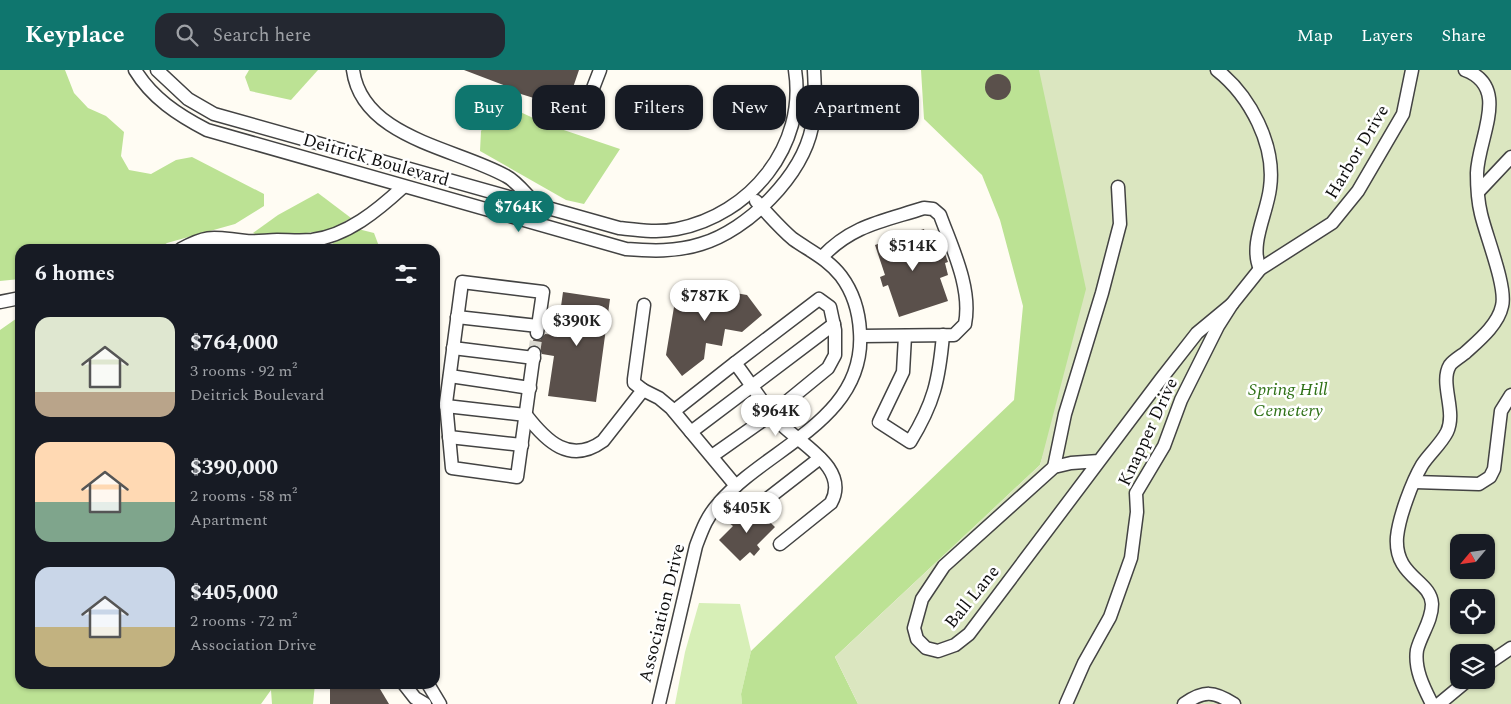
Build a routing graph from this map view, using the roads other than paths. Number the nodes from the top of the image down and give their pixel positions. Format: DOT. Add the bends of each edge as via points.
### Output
graph roads {
  1 [pos="134,70"];
  2 [pos="157,70"];
  3 [pos="353,70"];
  4 [pos="600,70"];
  5 [pos="795,70"];
  6 [pos="814,70"];
  7 [pos="1217,70"];
  8 [pos="1412,70"];
  9 [pos="1465,70"];
  10 [pos="595,85"];
  11 [pos="1511,157"];
  12 [pos="1118,186"];
  13 [pos="403,187"];
  14 [pos="1478,191"];
  15 [pos="749,194"];
  16 [pos="536,204"];
  17 [pos="761,207"];
  18 [pos="192,244"];
  19 [pos="822,257"];
  20 [pos="1260,270"];
  21 [pos="1511,294"];
  22 [pos="15,299"];
  23 [pos="0,302"];
  24 [pos="1232,304"];
  25 [pos="644,305"];
  26 [pos="1503,305"];
  27 [pos="458,317"];
  28 [pos="834,324"];
  29 [pos="860,336"];
  30 [pos="905,336"];
  31 [pos="943,336"];
  32 [pos="453,348"];
  33 [pos="735,363"];
  34 [pos="450,376"];
  35 [pos="753,386"];
  36 [pos="530,388"];
  37 [pos="643,390"];
  38 [pos="1511,395"];
  39 [pos="446,406"];
  40 [pos="1506,410"];
  41 [pos="674,411"];
  42 [pos="773,413"];
  43 [pos="526,415"];
  44 [pos="691,432"];
  45 [pos="449,438"];
  46 [pos="798,438"];
  47 [pos="522,445"];
  48 [pos="712,456"];
  49 [pos="820,458"];
  50 [pos="1099,461"];
  51 [pos="1054,468"];
  52 [pos="1415,482"];
  53 [pos="736,486"];
  54 [pos="762,503"];
  55 [pos="780,544"];
  56 [pos="1511,648"];
  57 [pos="1495,659"];
  58 [pos="408,689"];
  59 [pos="431,689"];
  60 [pos="1457,689"];
  61 [pos="425,704"];
  62 [pos="440,704"];
  63 [pos="659,704"];
  64 [pos="1066,704"];
  65 [pos="1184,704"];
  66 [pos="1234,704"];
  67 [pos="1432,704"];
  68 [pos="1439,704"];
  1 -- 13 [label="street, Deitrick Boulevard" via="157,98 207,130"];
  2 -- 16 [label="street, Deitrick Boulevard" via="188,99 214,114"];
  3 -- 16 [label="street" via="355,86 365,104 382,120 406,134 508,177"];
  4 -- 10 [label="street"];
  5 -- 15 [label="street, Deitrick Boulevard" via="793,123 787,141 779,157"];
  6 -- 17 [label="street, Deitrick Boulevard" via="816,100 812,129 780,190"];
  7 -- 20 [label="street" via="1228,78 1252,110 1269,153 1271,187 1254,257"];
  8 -- 20 [label="street, Harbor Drive" via="1403,114 1358,191 1332,223"];
  9 -- 14 [label="street" via="1478,74 1491,97 1490,116 1477,172"];
  11 -- 14 [label="street"];
  12 -- 51 [label="street" via="1120,224 1065,414"];
  13 -- 17 [label="street, Deitrick Boulevard" via="626,249 656,252 702,244 733,230"];
  13 -- 18 [label="street" via="362,220 312,240 247,241 207,237"];
  14 -- 26 [label="street" via="1480,212 1500,282"];
  15 -- 16 [label="street, Deitrick Boulevard" via="704,222 675,230 619,228"];
  15 -- 17 [label="street, Association Drive"];
  17 -- 19 [label="street, Association Drive" via="792,238"];
  19 -- 29 [label="street, Association Drive" via="841,276 852,295 859,317"];
  19 -- 31 [label="street" via="836,242 852,232 924,208 933,209 940,215 960,271 967,316 962,330"];
  20 -- 24 [label="street, Knapper Drive"];
  21 -- 26 [label="street"];
  22 -- 23 [label="street"];
  24 -- 50 [label="street, Ball Lane" via="1198,334"];
  24 -- 64 [label="street, Knapper Drive" via="1181,400 1164,446 1136,493 1131,558 1110,617"];
  25 -- 37 [label="street" via="634,379 634,383"];
  26 -- 52 [label="street" via="1479,341 1450,365 1447,377 1451,419 1447,433 1422,466"];
  27 -- 27 [label="street" via="462,282 543,292 538,329"];
  27 -- 32 [label="street"];
  28 -- 33 [label="street" via="830,307 819,299"];
  28 -- 35 [label="street"];
  28 -- 42 [label="street" via="835,354 828,368"];
  29 -- 30 [label="street"];
  29 -- 46 [label="street, Association Drive" via="860,358 854,378 839,402"];
  30 -- 31 [label="street"];
  30 -- 31 [label="street" via="903,372 879,422 910,442 934,396 940,374"];
  32 -- 34 [label="street"];
  32 -- 36 [label="street" via="534,355"];
  33 -- 35 [label="street"];
  33 -- 41 [label="street"];
  34 -- 36 [label="street"];
  34 -- 39 [label="street"];
  35 -- 42 [label="street"];
  35 -- 44 [label="street"];
  36 -- 43 [label="street"];
  37 -- 41 [label="street" via="660,398"];
  37 -- 43 [label="street" via="603,440 594,447 578,451 552,443"];
  38 -- 40 [label="street"];
  39 -- 43 [label="street"];
  39 -- 45 [label="street"];
  40 -- 52 [label="street" via="1490,477 1479,484"];
  41 -- 44 [label="street"];
  42 -- 46 [label="street"];
  42 -- 48 [label="street"];
  43 -- 47 [label="street"];
  44 -- 48 [label="street"];
  45 -- 47 [label="street"];
  45 -- 47 [label="street" via="452,468 517,477"];
  46 -- 49 [label="street"];
  46 -- 53 [label="street, Association Drive"];
  48 -- 53 [label="street"];
  49 -- 54 [label="street"];
  49 -- 55 [label="street" via="836,482 835,495 831,503"];
  50 -- 51 [label="street, Ball Lane"];
  50 -- 51 [label="street, Ball Lane" via="969,634 955,645 938,651 926,648 917,639 914,628 922,599 944,566"];
  52 -- 67 [label="street" via="1397,536 1398,554 1406,572 1427,589 1432,602 1431,617 1417,651 1422,684"];
  53 -- 63 [label="street, Association Drive" via="704,522"];
  56 -- 57 [label="street"];
  58 -- 61 [label="street"];
  59 -- 62 [label="street"];
  60 -- 68 [label="street"];
  65 -- 66 [label="street" via="1195,696 1208,694 1219,694"];
}
